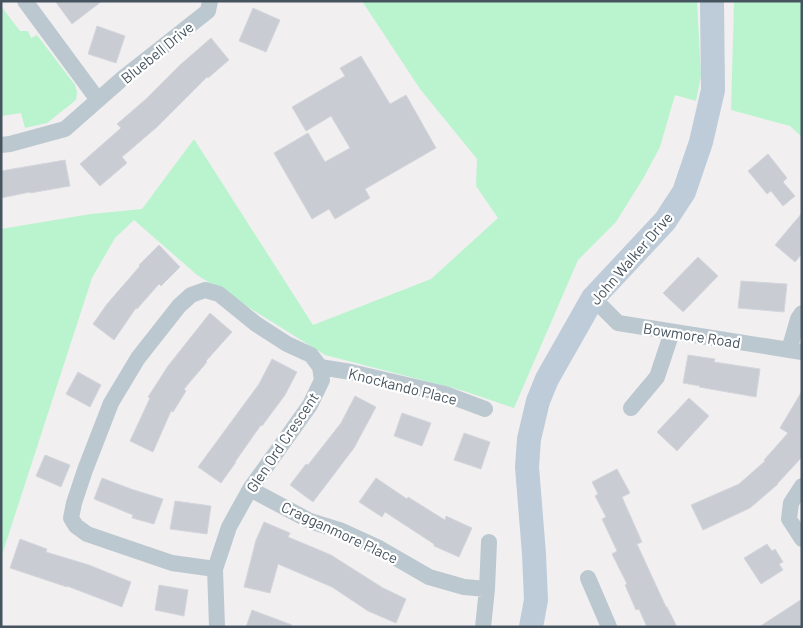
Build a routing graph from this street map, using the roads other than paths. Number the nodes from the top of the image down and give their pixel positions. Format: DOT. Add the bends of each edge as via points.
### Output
graph roads {
  1 [pos="25,1"];
  2 [pos="210,1"];
  3 [pos="712,1"];
  4 [pos="98,100"];
  5 [pos="1,145"];
  6 [pos="593,298"];
  7 [pos="802,313"];
  8 [pos="672,332"];
  9 [pos="795,351"];
  10 [pos="320,367"];
  11 [pos="631,408"];
  12 [pos="485,409"];
  13 [pos="802,486"];
  14 [pos="250,489"];
  15 [pos="802,539"];
  16 [pos="489,542"];
  17 [pos="214,569"];
  18 [pos="588,578"];
  19 [pos="487,589"];
  20 [pos="604,625"];
  21 [pos="217,627"];
  22 [pos="483,627"];
  23 [pos="531,627"];
  1 -- 4 [label="street"];
  2 -- 4 [label="street, Bluebell Drive" via="208,11"];
  3 -- 6 [label="street, John Walker Drive" via="713,90 701,142 684,192 665,220"];
  4 -- 5 [label="street, Bluebell Drive" via="65,129"];
  6 -- 8 [label="street, Bowmore Road" via="618,323"];
  6 -- 23 [label="street, John Walker Drive" via="547,379 529,440 526,466 536,600"];
  7 -- 9 [label="street" via="798,319"];
  8 -- 9 [label="street, Bowmore Road"];
  8 -- 11 [label="street" via="657,377"];
  10 -- 12 [label="street, Knockando Place" via="445,394"];
  10 -- 14 [label="street, Glen Ord Crescent" via="322,380 310,405"];
  10 -- 17 [label="street" via="311,355 256,324 218,294 205,290 191,295 178,306 138,358 111,403 85,470 71,518 87,534 172,563"];
  13 -- 15 [label="street" via="791,503 789,519"];
  14 -- 17 [label="street, Glen Ord Crescent" via="229,527"];
  14 -- 19 [label="street, Cragganmore Place" via="310,521 377,547 428,577 464,587"];
  16 -- 19 [label="street"];
  17 -- 21 [label="street"];
  18 -- 20 [label="street"];
  19 -- 22 [label="street"];
}
